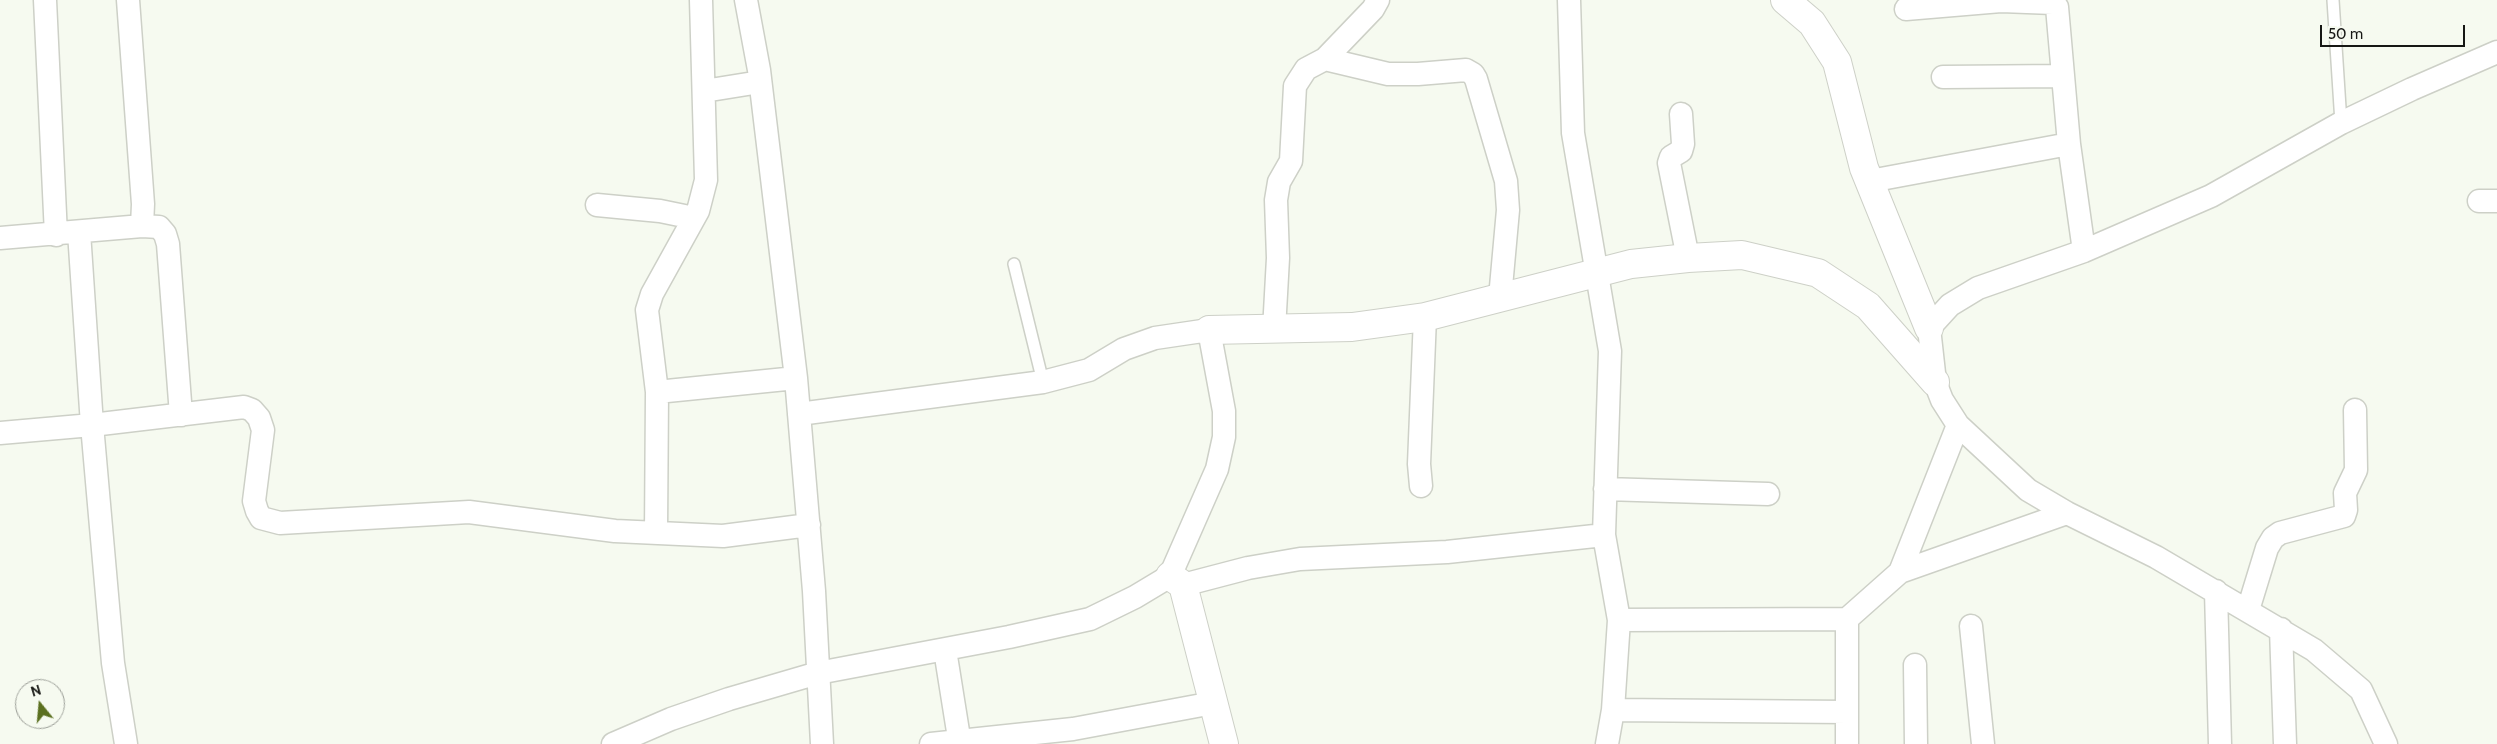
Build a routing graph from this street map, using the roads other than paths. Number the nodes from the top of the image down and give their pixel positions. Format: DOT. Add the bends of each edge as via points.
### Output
graph roads {
  1 [pos="45,0"];
  2 [pos="128,0"];
  3 [pos="701,0"];
  4 [pos="746,0"];
  5 [pos="1378,0"];
  6 [pos="1569,0"];
  7 [pos="1785,0"];
  8 [pos="2333,0"];
  9 [pos="1906,9"];
  10 [pos="1809,10"];
  11 [pos="2497,52"];
  12 [pos="1325,59"];
  13 [pos="2063,76"];
  14 [pos="1943,77"];
  15 [pos="760,82"];
  16 [pos="704,91"];
  17 [pos="1681,114"];
  18 [pos="2341,123"];
  19 [pos="2068,144"];
  20 [pos="1870,181"];
  21 [pos="597,205"];
  22 [pos="694,218"];
  23 [pos="142,226"];
  24 [pos="79,232"];
  25 [pos="56,235"];
  26 [pos="0,238"];
  27 [pos="2084,251"];
  28 [pos="1688,258"];
  29 [pos="1014,264"];
  30 [pos="1598,274"];
  31 [pos="1500,298"];
  32 [pos="1425,317"];
  33 [pos="1929,328"];
  34 [pos="1209,330"];
  35 [pos="1274,330"];
  36 [pos="796,378"];
  37 [pos="1043,382"];
  38 [pos="1935,382"];
  39 [pos="657,392"];
  40 [pos="2355,410"];
  41 [pos="799,414"];
  42 [pos="181,415"];
  43 [pos="1958,425"];
  44 [pos="92,426"];
  45 [pos="0,433"];
  46 [pos="1421,486"];
  47 [pos="1605,489"];
  48 [pos="1768,494"];
  49 [pos="2067,513"];
  50 [pos="809,525"];
  51 [pos="656,533"];
  52 [pos="1604,536"];
  53 [pos="1900,572"];
  54 [pos="1176,581"];
  55 [pos="2216,591"];
  56 [pos="2248,610"];
  57 [pos="1846,619"];
  58 [pos="1619,620"];
  59 [pos="1972,626"];
  60 [pos="2281,629"];
  61 [pos="945,650"];
  62 [pos="1915,665"];
  63 [pos="818,673"];
  64 [pos="1213,703"];
  65 [pos="1613,710"];
  66 [pos="1847,712"];
  67 [pos="960,743"];
  68 [pos="126,744"];
  69 [pos="614,744"];
  70 [pos="822,744"];
  71 [pos="931,744"];
  72 [pos="1224,744"];
  73 [pos="1607,744"];
  74 [pos="1847,744"];
  75 [pos="1916,744"];
  76 [pos="1983,744"];
  77 [pos="2220,744"];
  78 [pos="2285,744"];
  79 [pos="2386,744"];
  1 -- 25 [label="street"];
  2 -- 23 [label="street"];
  3 -- 16 [label="street"];
  4 -- 15 [label="street"];
  5 -- 12 [label="street"];
  6 -- 30 [label="street" via="1573,133"];
  7 -- 10 [label="street"];
  8 -- 18 [label="lane"];
  9 -- 13 [label="street" via="2001,1 2053,3 2057,7"];
  10 -- 20 [label="street" via="1837,62"];
  11 -- 18 [label="street"];
  12 -- 31 [label="street" via="1388,74 1466,70 1473,74 1506,181 1508,210"];
  12 -- 35 [label="street" via="1306,69 1295,86 1291,161 1279,182 1276,200 1278,258"];
  13 -- 14 [label="street"];
  13 -- 19 [label="street"];
  15 -- 16 [label="street"];
  15 -- 36 [label="street"];
  16 -- 22 [label="street" via="706,180"];
  17 -- 28 [label="street" via="1683,144 1669,164"];
  18 -- 27 [label="street" via="2211,196"];
  19 -- 20 [label="street"];
  19 -- 27 [label="street"];
  20 -- 33 [label="street"];
  21 -- 22 [label="street"];
  22 -- 39 [label="street" via="652,294 647,310"];
  23 -- 24 [label="street"];
  23 -- 42 [label="street" via="159,227 168,244"];
  24 -- 25 [label="street"];
  24 -- 44 [label="street"];
  25 -- 26 [label="street"];
  27 -- 33 [label="street" via="1978,288 1950,305"];
  28 -- 30 [label="street" via="1631,264"];
  28 -- 38 [label="street" via="1742,255 1818,273 1868,306"];
  29 -- 37 [label="lane"];
  30 -- 31 [label="street"];
  30 -- 47 [label="street" via="1610,351"];
  31 -- 32 [label="street"];
  32 -- 35 [label="street" via="1352,327"];
  32 -- 46 [label="street"];
  33 -- 38 [label="street"];
  34 -- 35 [label="street"];
  34 -- 37 [label="street" via="1155,338 1124,349 1089,370"];
  34 -- 54 [label="street" via="1224,411 1224,437 1217,469"];
  36 -- 39 [label="street"];
  36 -- 41 [label="street"];
  37 -- 41 [label="street"];
  38 -- 43 [label="street"];
  39 -- 51 [label="street"];
  40 -- 56 [label="street" via="2356,470 2345,493 2344,516 2280,533 2273,538"];
  41 -- 50 [label="street"];
  42 -- 44 [label="street"];
  42 -- 51 [label="street" via="244,407 252,410 263,430 254,501 261,518 280,523 469,512"];
  43 -- 49 [label="street" via="2028,490"];
  43 -- 53 [label="street"];
  44 -- 45 [label="street"];
  44 -- 68 [label="street" via="113,663"];
  47 -- 48 [label="street"];
  47 -- 52 [label="street"];
  49 -- 53 [label="street"];
  49 -- 55 [label="street"];
  50 -- 51 [label="street" via="722,536"];
  50 -- 63 [label="street"];
  52 -- 54 [label="street" via="1447,552 1300,559"];
  52 -- 58 [label="street"];
  53 -- 57 [label="street"];
  54 -- 61 [label="street" via="1090,619"];
  54 -- 64 [label="street"];
  55 -- 56 [label="street"];
  55 -- 77 [label="street"];
  56 -- 60 [label="street"];
  57 -- 58 [label="street"];
  57 -- 66 [label="street"];
  58 -- 65 [label="street"];
  59 -- 76 [label="street"];
  60 -- 78 [label="street"];
  60 -- 79 [label="street" via="2314,650 2361,690"];
  61 -- 63 [label="street"];
  61 -- 67 [label="street"];
  62 -- 75 [label="street"];
  63 -- 69 [label="street" via="671,719"];
  63 -- 70 [label="street"];
  64 -- 67 [label="street" via="1073,729"];
  64 -- 72 [label="street"];
  65 -- 66 [label="street"];
  65 -- 73 [label="street"];
  66 -- 74 [label="street"];
  67 -- 71 [label="street"];
}
